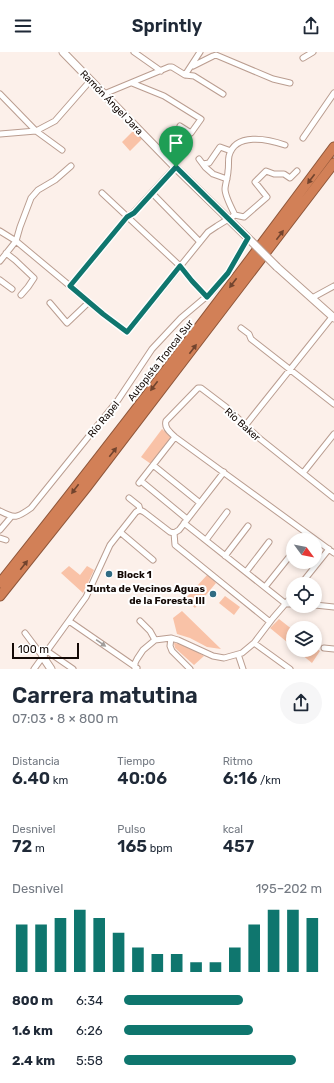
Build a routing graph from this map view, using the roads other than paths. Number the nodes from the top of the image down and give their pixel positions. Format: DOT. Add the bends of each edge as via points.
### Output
graph roads {
  1 [pos="63,52"];
  2 [pos="134,52"];
  3 [pos="200,52"];
  4 [pos="313,52"];
  5 [pos="303,58"];
  6 [pos="191,67"];
  7 [pos="161,71"];
  8 [pos="185,75"];
  9 [pos="90,81"];
  10 [pos="132,83"];
  11 [pos="290,83"];
  12 [pos="334,93"];
  13 [pos="0,94"];
  14 [pos="104,94"];
  15 [pos="223,94"];
  16 [pos="180,126"];
  17 [pos="36,131"];
  18 [pos="0,134"];
  19 [pos="303,138"];
  20 [pos="285,144"];
  21 [pos="334,148"];
  22 [pos="62,150"];
  23 [pos="231,151"];
  24 [pos="199,159"];
  25 [pos="334,163"];
  26 [pos="203,164"];
  27 [pos="71,166"];
  28 [pos="176,167"];
  29 [pos="297,171"];
  30 [pos="227,180"];
  31 [pos="102,192"];
  32 [pos="152,193"];
  33 [pos="127,217"];
  34 [pos="231,217"];
  35 [pos="0,232"];
  36 [pos="250,240"];
  37 [pos="16,241"];
  38 [pos="200,242"];
  39 [pos="6,253"];
  40 [pos="0,261"];
  41 [pos="180,266"];
  42 [pos="0,280"];
  43 [pos="70,286"];
  44 [pos="334,286"];
  45 [pos="12,289"];
  46 [pos="21,295"];
  47 [pos="207,297"];
  48 [pos="312,298"];
  49 [pos="89,302"];
  50 [pos="50,303"];
  51 [pos="333,318"];
  52 [pos="241,328"];
  53 [pos="290,369"];
  54 [pos="334,404"];
  55 [pos="245,426"];
  56 [pos="334,434"];
  57 [pos="175,437"];
  58 [pos="153,465"];
  59 [pos="224,472"];
  60 [pos="303,473"];
  61 [pos="129,498"];
  62 [pos="334,498"];
  63 [pos="200,502"];
  64 [pos="140,510"];
  65 [pos="0,512"];
  66 [pos="227,512"];
  67 [pos="11,517"];
  68 [pos="186,521"];
  69 [pos="248,526"];
  70 [pos="0,530"];
  71 [pos="120,532"];
  72 [pos="174,532"];
  73 [pos="0,538"];
  74 [pos="6,540"];
  75 [pos="206,540"];
  76 [pos="269,542"];
  77 [pos="332,551"];
  78 [pos="225,556"];
  79 [pos="153,560"];
  80 [pos="286,561"];
  81 [pos="246,572"];
  82 [pos="308,577"];
  83 [pos="0,583"];
  84 [pos="265,587"];
  85 [pos="0,596"];
  86 [pos="286,604"];
  87 [pos="322,606"];
  88 [pos="334,607"];
  89 [pos="69,620"];
  90 [pos="140,621"];
  91 [pos="270,622"];
  92 [pos="25,633"];
  93 [pos="171,638"];
  94 [pos="155,640"];
  95 [pos="254,643"];
  96 [pos="324,648"];
  97 [pos="334,649"];
  98 [pos="45,654"];
  99 [pos="238,654"];
  100 [pos="136,668"];
  101 [pos="34,669"];
  102 [pos="51,669"];
  103 [pos="73,669"];
  104 [pos="190,669"];
  105 [pos="243,669"];
  106 [pos="290,669"];
  1 -- 9 [label="main road, Ramón Ángel Jara"];
  2 -- 7 [label="street"];
  3 -- 6 [label="street"];
  4 -- 5 [label="street"];
  6 -- 8 [label="street"];
  6 -- 11 [label="street" via="216,55 273,79"];
  7 -- 8 [label="street" via="172,67"];
  7 -- 10 [label="street"];
  8 -- 15 [label="street" via="194,76"];
  9 -- 14 [label="main road, Ramón Ángel Jara"];
  9 -- 17 [label="street" via="55,121"];
  10 -- 14 [label="street"];
  10 -- 16 [label="street" via="164,96 201,119 191,133"];
  12 -- 19 [label="street"];
  13 -- 17 [label="street"];
  14 -- 28 [label="main road, Ramón Ángel Jara"];
  17 -- 18 [label="street"];
  17 -- 22 [label="street"];
  20 -- 23 [label="street" via="272,140 246,139 235,144"];
  21 -- 83 [label="highway, Autopista Troncal Sur, one-way"];
  23 -- 26 [label="street" via="220,147 209,163"];
  23 -- 30 [label="street"];
  24 -- 26 [label="street"];
  85 -- 25 [label="highway, Autopista Troncal Sur, one-way" via="86,488"];
  26 -- 30 [label="street" via="213,174"];
  27 -- 37 [label="street" via="31,198"];
  28 -- 32 [label="street"];
  28 -- 34 [label="main road, Ramón Ángel Jara"];
  29 -- 34 [label="street" via="290,178 284,174 266,172 255,182 267,197 244,217"];
  30 -- 34 [label="street" via="225,189"];
  31 -- 33 [label="street"];
  32 -- 33 [label="street"];
  32 -- 38 [label="street"];
  33 -- 41 [label="street"];
  33 -- 43 [label="street"];
  34 -- 36 [label="main road, Ramón Ángel Jara"];
  34 -- 38 [label="street" via="208,232"];
  35 -- 37 [label="street"];
  36 -- 47 [label="street, Río Rapel" via="228,273"];
  36 -- 48 [label="main road, Ramón Ángel Jara, bridge"];
  37 -- 39 [label="street"];
  37 -- 43 [label="street"];
  38 -- 41 [label="street"];
  39 -- 40 [label="street"];
  39 -- 46 [label="street" via="34,278"];
  41 -- 47 [label="street"];
  41 -- 49 [label="street" via="127,332"];
  42 -- 45 [label="street"];
  43 -- 49 [label="street"];
  44 -- 48 [label="street"];
  47 -- 67 [label="street, Río Rapel" via="181,318 152,348 118,400 31,508 23,515"];
  48 -- 51 [label="main road, Ramón Ángel Jara"];
  49 -- 50 [label="street" via="67,323"];
  51 -- 53 [label="street"];
  52 -- 53 [label="street" via="251,339"];
  53 -- 54 [label="street"];
  53 -- 55 [label="street"];
  55 -- 57 [label="street, Río Baker" via="226,407 198,388 166,421 166,428"];
  55 -- 60 [label="street, Río Baker"];
  56 -- 60 [label="street"];
  57 -- 58 [label="street"];
  57 -- 59 [label="street"];
  58 -- 63 [label="street"];
  58 -- 68 [label="street" via="140,482"];
  59 -- 63 [label="street"];
  59 -- 77 [label="street"];
  60 -- 62 [label="street, Río Baker"];
  61 -- 64 [label="street"];
  63 -- 68 [label="street"];
  64 -- 71 [label="street"];
  64 -- 72 [label="street" via="170,532"];
  65 -- 67 [label="street"];
  66 -- 75 [label="street"];
  67 -- 70 [label="street"];
  68 -- 72 [label="street"];
  68 -- 75 [label="street"];
  69 -- 78 [label="street"];
  71 -- 79 [label="street"];
  71 -- 89 [label="street" via="110,545 86,597"];
  72 -- 91 [label="street" via="175,545"];
  73 -- 74 [label="street"];
  75 -- 78 [label="street"];
  76 -- 81 [label="street"];
  77 -- 82 [label="street"];
  78 -- 81 [label="street"];
  80 -- 84 [label="street"];
  81 -- 84 [label="street"];
  84 -- 86 [label="street"];
  86 -- 91 [label="street"];
  87 -- 88 [label="street"];
  89 -- 98 [label="street"];
  89 -- 100 [label="street, one-way"];
  90 -- 94 [label="street"];
  91 -- 95 [label="street"];
  92 -- 98 [label="street"];
  93 -- 94 [label="street"];
  93 -- 99 [label="street" via="213,656 224,658"];
  93 -- 104 [label="street" via="172,651"];
  94 -- 100 [label="street" via="143,650 137,659"];
  95 -- 99 [label="street"];
  95 -- 106 [label="street"];
  96 -- 97 [label="street"];
  98 -- 101 [label="street"];
  98 -- 102 [label="main road"];
  98 -- 103 [label="street"];
  99 -- 105 [label="street"];
}
